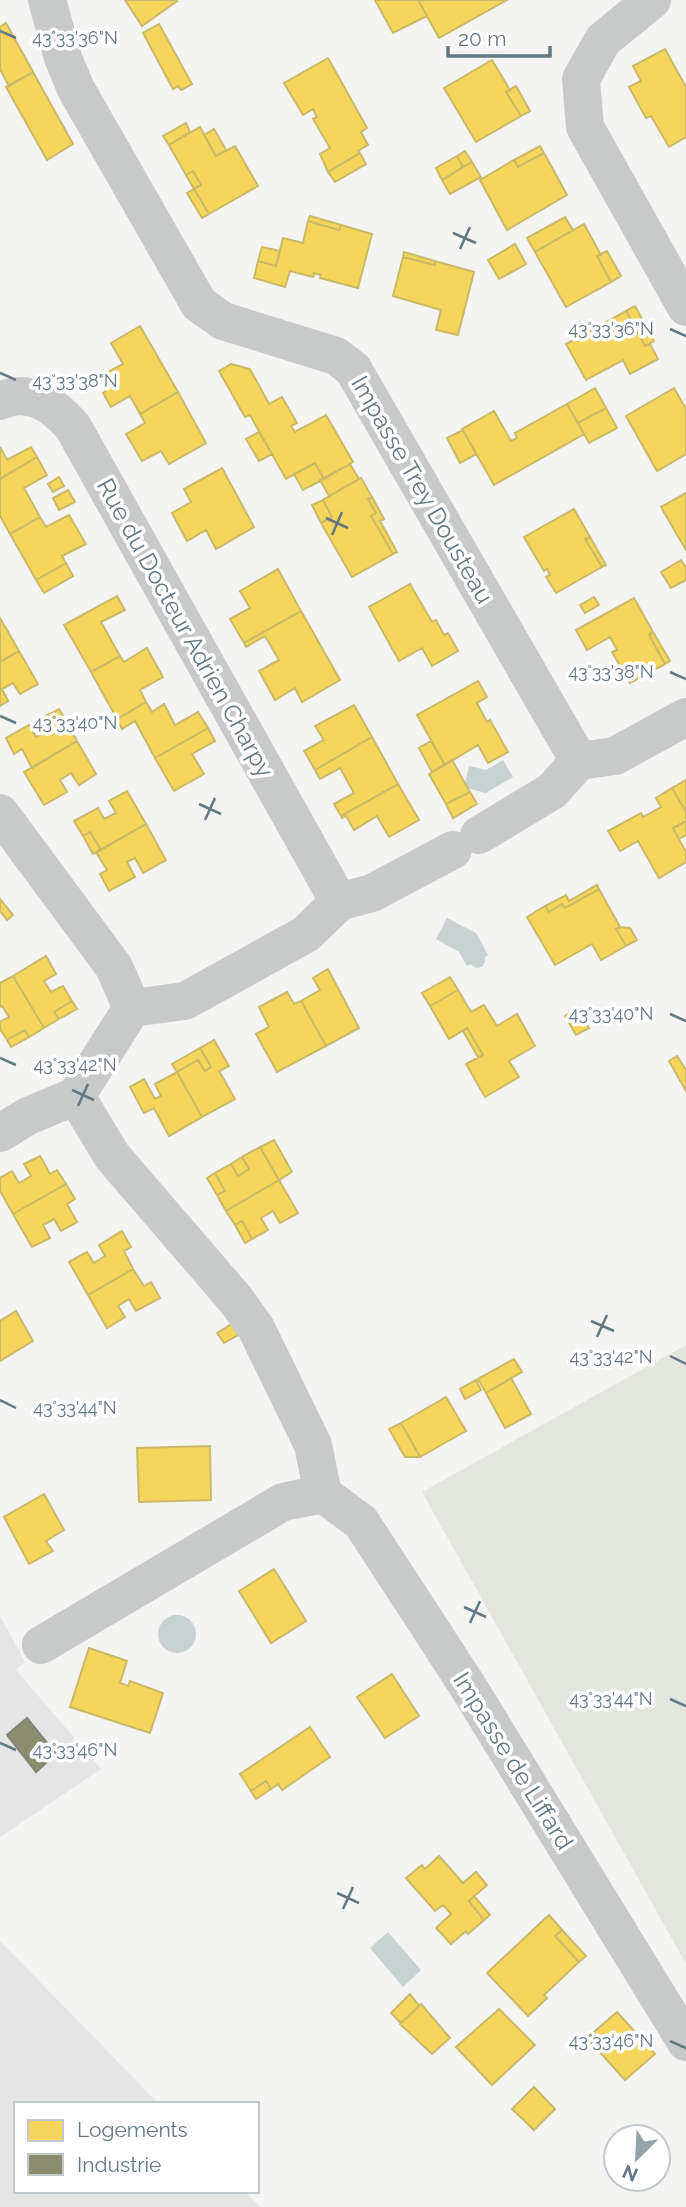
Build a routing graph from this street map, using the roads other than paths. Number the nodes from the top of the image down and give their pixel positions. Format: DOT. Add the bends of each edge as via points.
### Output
graph roads {
  1 [pos="47,0"];
  2 [pos="648,1"];
  3 [pos="686,307"];
  4 [pos="0,401"];
  5 [pos="686,717"];
  6 [pos="579,761"];
  7 [pos="0,813"];
  8 [pos="339,902"];
  9 [pos="132,1008"];
  10 [pos="76,1096"];
  11 [pos="0,1133"];
  12 [pos="323,1494"];
  13 [pos="41,1645"];
  14 [pos="686,2042"];
  1 -- 6 [label="street, Impasse Trey Dousteau" via="76,89 200,304 223,321 336,356 353,369"];
  2 -- 3 [label="street" via="603,40 581,79 585,127"];
  4 -- 8 [label="street, Rue du Docteur Adrien Charpy" via="12,396 37,399 57,410 73,427"];
  5 -- 6 [label="street" via="615,756"];
  6 -- 8 [label="street" via="552,791 466,842 372,893"];
  7 -- 9 [label="street" via="114,967"];
  8 -- 9 [label="street" via="306,934 185,1001"];
  9 -- 10 [label="street"];
  10 -- 11 [label="street"];
  10 -- 12 [label="street" via="112,1156 256,1328 313,1445"];
  12 -- 13 [label="street" via="283,1502"];
  12 -- 14 [label="street, Impasse de Liffard" via="361,1522"];
}
